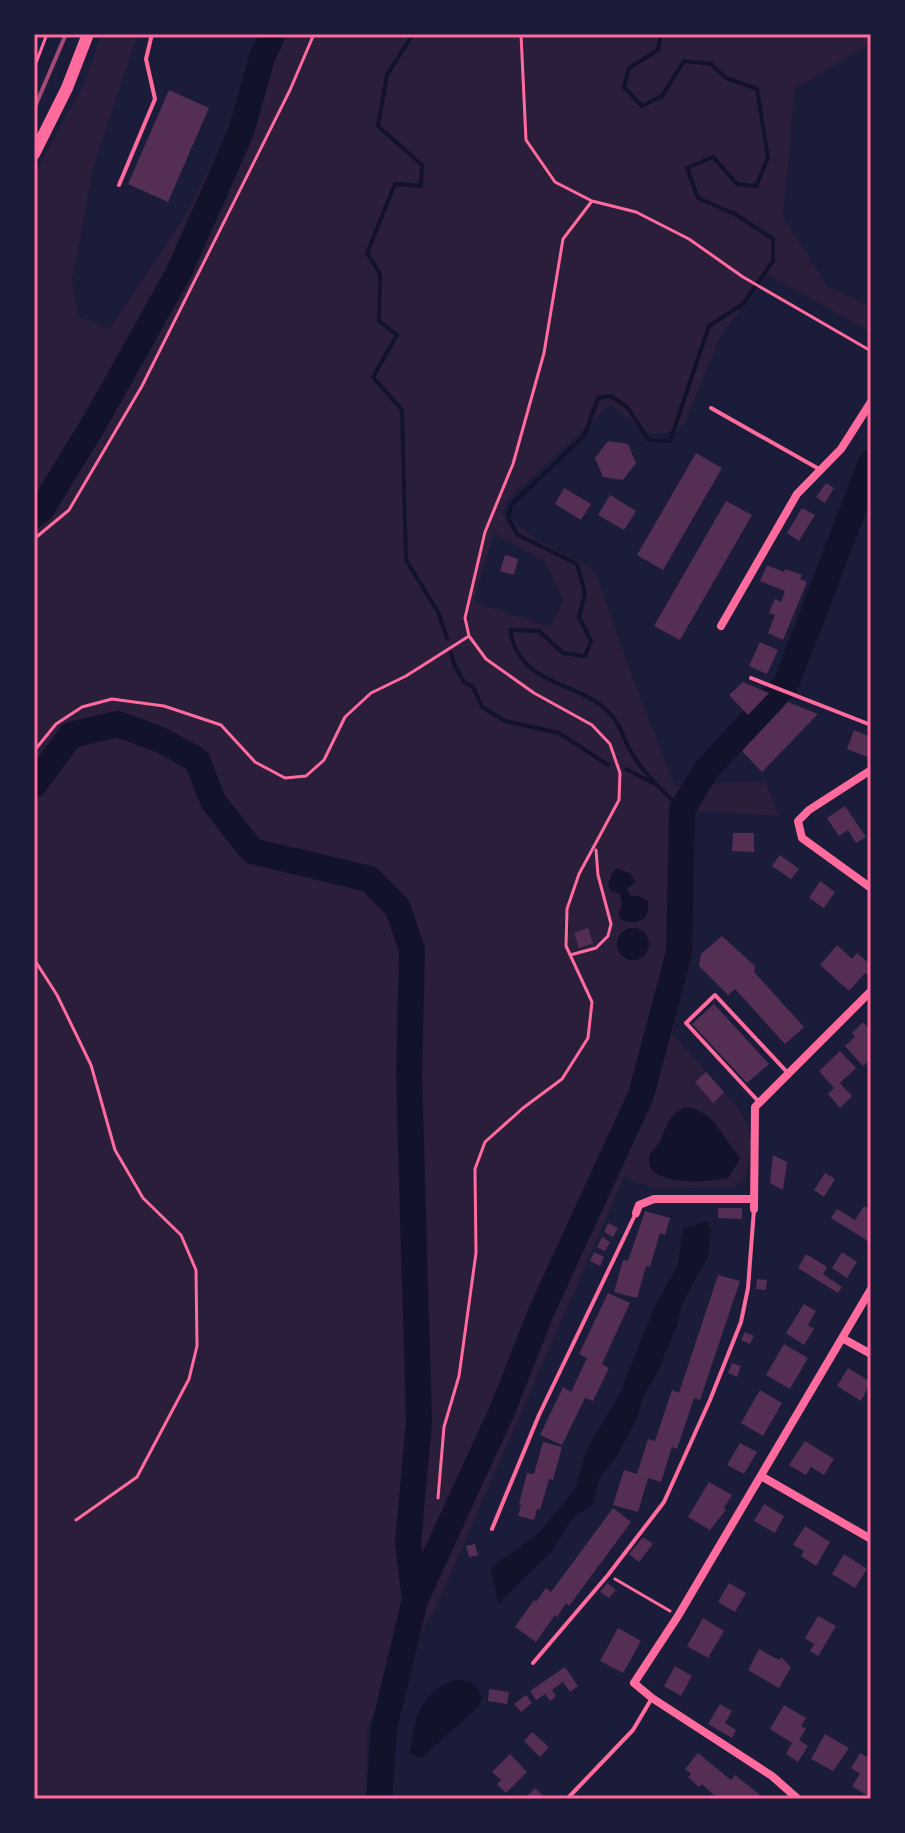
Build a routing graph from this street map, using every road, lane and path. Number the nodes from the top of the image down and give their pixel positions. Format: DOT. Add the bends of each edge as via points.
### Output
graph roads {
  1 [pos="47,34"];
  2 [pos="88,34"];
  3 [pos="152,34"];
  4 [pos="314,34"];
  5 [pos="521,34"];
  6 [pos="34,68"];
  7 [pos="34,154"];
  8 [pos="119,185"];
  9 [pos="592,201"];
  10 [pos="871,351"];
  11 [pos="871,402"];
  12 [pos="711,408"];
  13 [pos="822,470"];
  14 [pos="34,539"];
  15 [pos="721,626"];
  16 [pos="469,636"];
  17 [pos="751,678"];
  18 [pos="871,725"];
  19 [pos="34,751"];
  20 [pos="871,770"];
  21 [pos="595,847"];
  22 [pos="871,888"];
  23 [pos="570,955"];
  24 [pos="34,959"];
  25 [pos="871,991"];
  26 [pos="788,1074"];
  27 [pos="759,1102"];
  28 [pos="754,1204"];
  29 [pos="636,1213"];
  30 [pos="871,1289"];
  31 [pos="842,1338"];
  32 [pos="871,1354"];
  33 [pos="761,1476"];
  34 [pos="438,1498"];
  35 [pos="76,1520"];
  36 [pos="492,1529"];
  37 [pos="871,1539"];
  38 [pos="608,1575"];
  39 [pos="678,1616"];
  40 [pos="533,1663"];
  41 [pos="652,1698"];
  42 [pos="567,1799"];
  43 [pos="798,1799"];
  1 -- 6 [label="path"];
  2 -- 7 [label="main road"];
  3 -- 8 [label="lane" via="146,59 155,99"];
  4 -- 14 [label="path" via="142,386 69,510"];
  5 -- 9 [label="path" via="526,140 555,182"];
  9 -- 10 [label="path" via="636,212 689,239 743,277"];
  9 -- 16 [label="path" via="563,239 544,353 513,464 485,532 465,618"];
  11 -- 13 [label="street"];
  12 -- 13 [label="lane"];
  13 -- 15 [label="street" via="797,494"];
  16 -- 19 [label="path" via="371,693 345,717 324,760 306,776 285,778 255,762 221,725 164,706 112,699 82,707 56,724"];
  16 -- 21 [label="path" via="486,659 592,725 610,744 620,773 619,800"];
  17 -- 18 [label="lane"];
  20 -- 22 [label="street" via="798,821 802,838"];
  21 -- 23 [label="path" via="567,909"];
  21 -- 23 [label="path" via="611,924 596,948"];
  23 -- 34 [label="path" via="592,1002 588,1038 562,1079 485,1142 475,1169 476,1253 459,1376 444,1427"];
  24 -- 35 [label="path" via="91,1065 115,1150 143,1198 181,1235 196,1270 197,1346 189,1379 137,1477"];
  25 -- 26 [label="street"];
  26 -- 27 [label="street"];
  26 -- 27 [label="lane" via="715,995 696,1013 686,1023"];
  27 -- 28 [label="street"];
  28 -- 29 [label="street" via="654,1199 639,1205"];
  28 -- 38 [label="lane" via="748,1288 721,1374 664,1502"];
  29 -- 36 [label="lane" via="539,1415"];
  30 -- 31 [label="street"];
  31 -- 32 [label="street"];
  31 -- 33 [label="street"];
  33 -- 37 [label="street"];
  33 -- 39 [label="street"];
  38 -- 39 [label="path"];
  38 -- 40 [label="lane"];
  39 -- 41 [label="street" via="634,1683"];
  41 -- 42 [label="lane" via="633,1730"];
  41 -- 43 [label="street" via="772,1776"];
}
